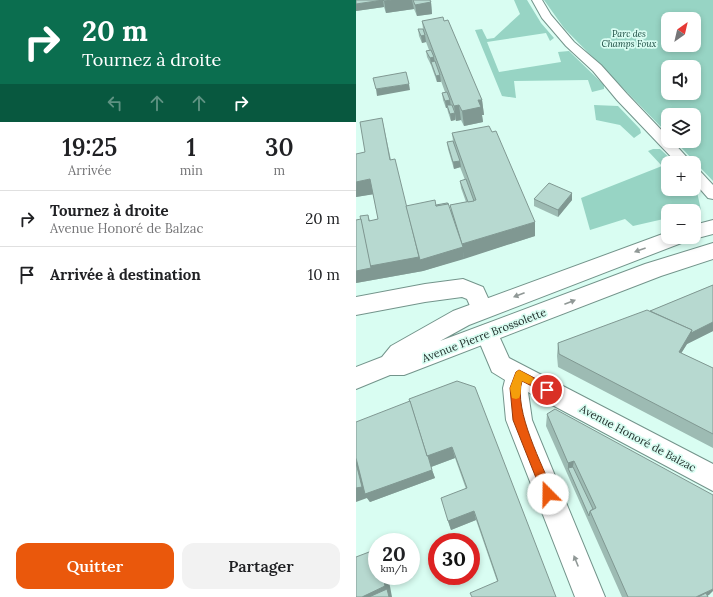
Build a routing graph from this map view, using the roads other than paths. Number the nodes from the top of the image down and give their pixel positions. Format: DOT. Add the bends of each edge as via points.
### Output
graph roads {
  1 [pos="537,0"];
  2 [pos="679,156"];
  3 [pos="701,181"];
  4 [pos="713,194"];
  5 [pos="713,227"];
  6 [pos="701,230"];
  7 [pos="713,239"];
  8 [pos="661,243"];
  9 [pos="713,251"];
  10 [pos="687,259"];
  11 [pos="356,306"];
  12 [pos="482,309"];
  13 [pos="487,334"];
  14 [pos="389,365"];
  15 [pos="510,370"];
  16 [pos="356,378"];
  17 [pos="713,478"];
  18 [pos="590,597"];
  1 -- 2 [label="lane" via="546,16 570,44 597,68"];
  3 -- 4 [label="lane"];
  5 -- 6 [label="main road"];
  7 -- 10 [label="main road"];
  8 -- 12 [label="main road, one-way"];
  9 -- 10 [label="main road, Avenue Pierre Brossolette"];
  13 -- 10 [label="main road, Avenue Pierre Brossolette, one-way"];
  11 -- 12 [label="main road" via="425,292 462,288 475,293"];
  12 -- 13 [label="main road"];
  12 -- 14 [label="main road" via="398,353"];
  13 -- 14 [label="main road, Avenue Pierre Brossolette" via="404,365"];
  13 -- 15 [label="main road"];
  14 -- 16 [label="main road, Avenue Pierre Brossolette"];
  15 -- 17 [label="main road, Avenue Honoré de Balzac"];
  18 -- 15 [label="main road, one-way" via="519,420"];
}
